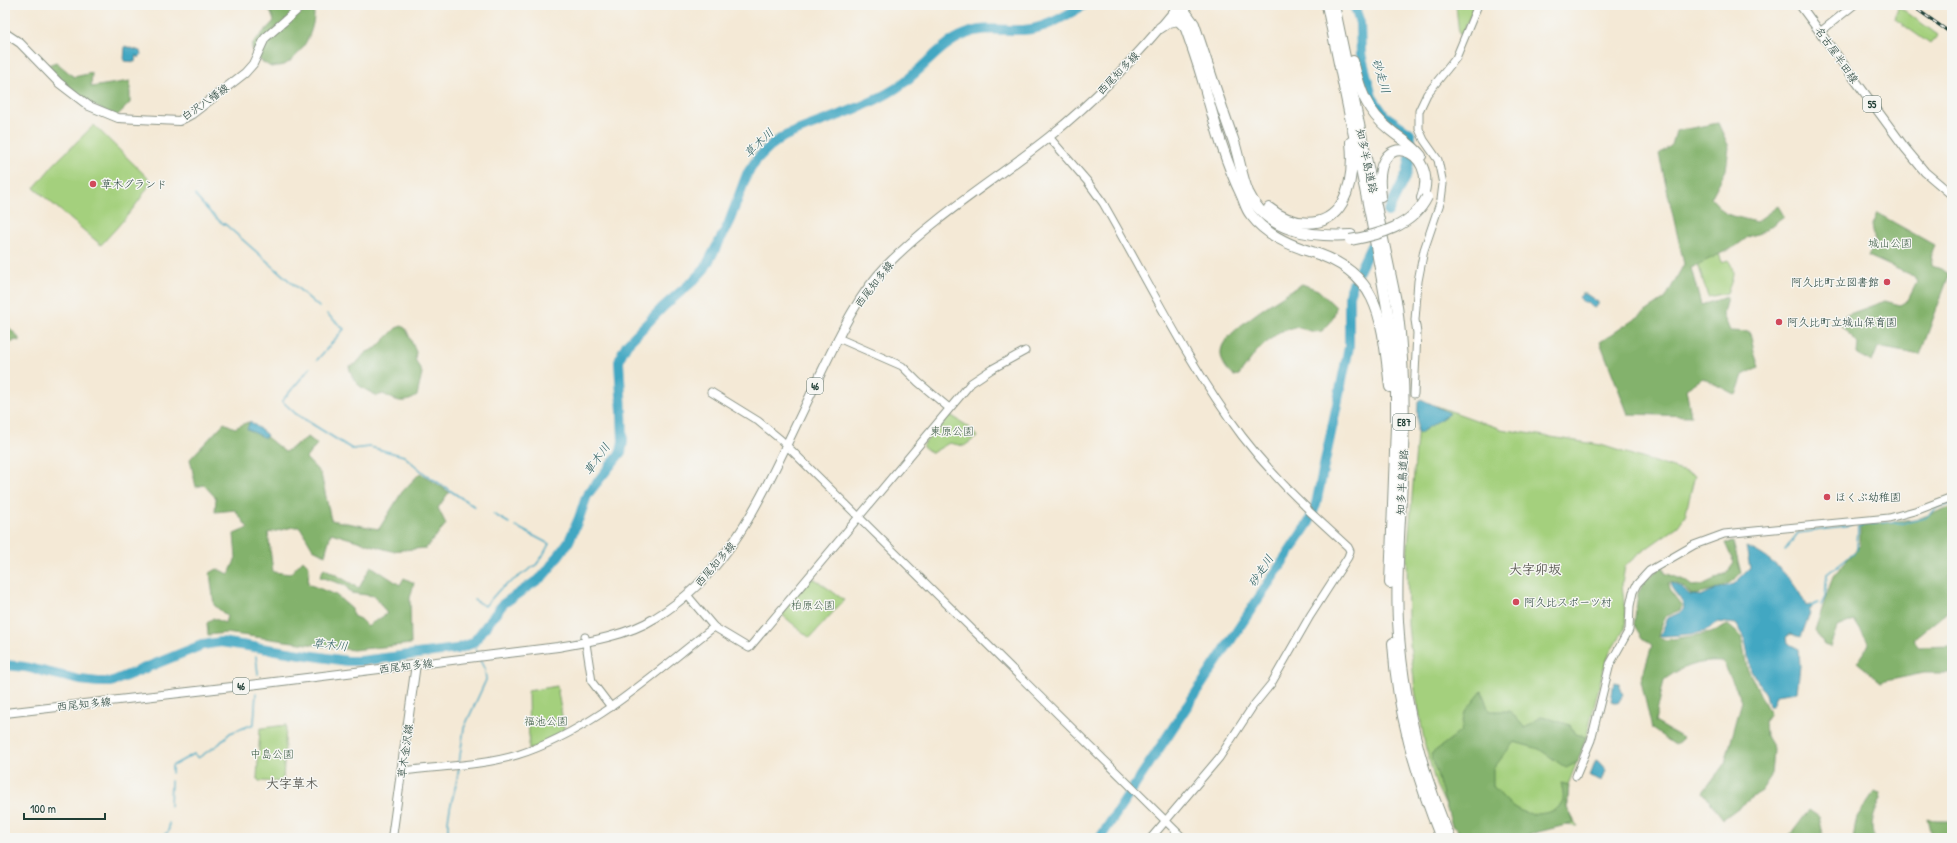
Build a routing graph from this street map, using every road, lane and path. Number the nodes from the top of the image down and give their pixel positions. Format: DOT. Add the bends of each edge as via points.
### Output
graph roads {
  1 [pos="304,5"];
  2 [pos="1327,5"];
  3 [pos="1336,5"];
  4 [pos="1478,5"];
  5 [pos="1800,5"];
  6 [pos="1854,5"];
  7 [pos="1178,6"];
  8 [pos="1160,28"];
  9 [pos="1186,28"];
  10 [pos="1820,32"];
  11 [pos="5,33"];
  12 [pos="1334,40"];
  13 [pos="1049,137"];
  14 [pos="1244,180"];
  15 [pos="1952,195"];
  16 [pos="1424,197"];
  17 [pos="1243,198"];
  18 [pos="1351,237"];
  19 [pos="1396,306"];
  20 [pos="838,338"];
  21 [pos="1025,351"];
  22 [pos="711,392"];
  23 [pos="1414,394"];
  24 [pos="949,408"];
  25 [pos="786,446"];
  26 [pos="1395,454"];
  27 [pos="1952,497"];
  28 [pos="859,516"];
  29 [pos="687,595"];
  30 [pos="714,626"];
  31 [pos="586,640"];
  32 [pos="416,664"];
  33 [pos="611,707"];
  34 [pos="5,713"];
  35 [pos="403,771"];
  36 [pos="1576,776"];
  37 [pos="1165,820"];
  38 [pos="392,838"];
  39 [pos="1151,838"];
  40 [pos="1183,838"];
  41 [pos="1441,838"];
  42 [pos="1450,838"];
  1 -- 11 [label="main road, 白沢八幡線" via="265,38 253,64 245,73 179,121 118,118 89,106 59,83 20,44"];
  2 -- 12 [label="highway, 知多半島道路 / E87"];
  3 -- 16 [label="highway" via="1360,89 1368,106 1382,123 1411,145 1424,160 1430,180"];
  3 -- 19 [label="highway, 知多半島道路 / E87"];
  4 -- 23 [label="street" via="1456,58 1424,98 1419,111 1420,129 1424,140 1438,160 1443,184 1441,200 1424,250 1418,281"];
  5 -- 10 [label="main road, 名古屋半田線 / 55"];
  6 -- 10 [label="street"];
  7 -- 8 [label="main road, 西尾知多線 / 46"];
  7 -- 9 [label="highway"];
  7 -- 14 [label="highway" via="1194,24"];
  8 -- 9 [label="highway" via="1178,20"];
  8 -- 13 [label="main road, 西尾知多線 / 46" via="1110,84"];
  9 -- 17 [label="highway" via="1216,128 1233,178"];
  10 -- 15 [label="main road, 名古屋半田線 / 55" via="1910,155"];
  12 -- 14 [label="highway" via="1331,46 1352,151 1348,187 1339,208 1322,220 1298,223 1278,215 1264,204"];
  12 -- 26 [label="highway, 知多半島道路 / E87" via="1391,319 1396,368"];
  13 -- 20 [label="main road, 西尾知多線 / 46" via="904,248 884,268 861,298"];
  13 -- 37 [label="street" via="1103,203 1189,357 1220,405 1257,455 1308,509 1348,546 1350,551 1271,684 1253,706 1219,758"];
  14 -- 18 [label="highway" via="1259,208 1289,229 1312,235"];
  16 -- 18 [label="highway, bridge" via="1419,210 1404,222 1387,230"];
  16 -- 19 [label="highway" via="1425,179 1419,161 1404,150 1388,154 1381,166 1379,184 1400,299"];
  17 -- 18 [label="highway" via="1261,219 1289,235 1317,241"];
  17 -- 26 [label="highway" via="1251,215 1266,230 1293,246 1337,261 1352,272 1369,291 1378,316 1387,361 1392,449"];
  19 -- 42 [label="highway, 知多半島道路 / E87" via="1404,425 1397,579 1400,650 1414,730 1432,793"];
  20 -- 24 [label="street" via="902,366"];
  20 -- 25 [label="main road, 西尾知多線 / 46"];
  21 -- 24 [label="street" via="971,384"];
  22 -- 25 [label="street" via="758,421"];
  24 -- 28 [label="street"];
  25 -- 28 [label="street"];
  25 -- 29 [label="main road, 西尾知多線 / 46" via="747,523 720,562"];
  26 -- 41 [label="highway, 知多半島道路 / E87" via="1390,579 1396,672 1416,769"];
  27 -- 36 [label="street" via="1903,515 1883,519 1724,534 1694,545 1649,571 1633,592 1629,630 1610,664 1591,740"];
  28 -- 30 [label="street" via="749,648"];
  28 -- 37 [label="street"];
  29 -- 30 [label="street"];
  29 -- 31 [label="main road, 西尾知多線 / 46" via="654,619 630,630"];
  30 -- 33 [label="street"];
  31 -- 32 [label="main road, 西尾知多線 / 46" via="480,657"];
  31 -- 33 [label="street" via="592,682"];
  32 -- 34 [label="main road, 西尾知多線 / 46"];
  32 -- 35 [label="main road, 草木金沢線"];
  33 -- 35 [label="street" via="565,734 529,750 492,760"];
  35 -- 38 [label="main road, 草木金沢線"];
  37 -- 39 [label="street"];
  37 -- 40 [label="street"];
}
